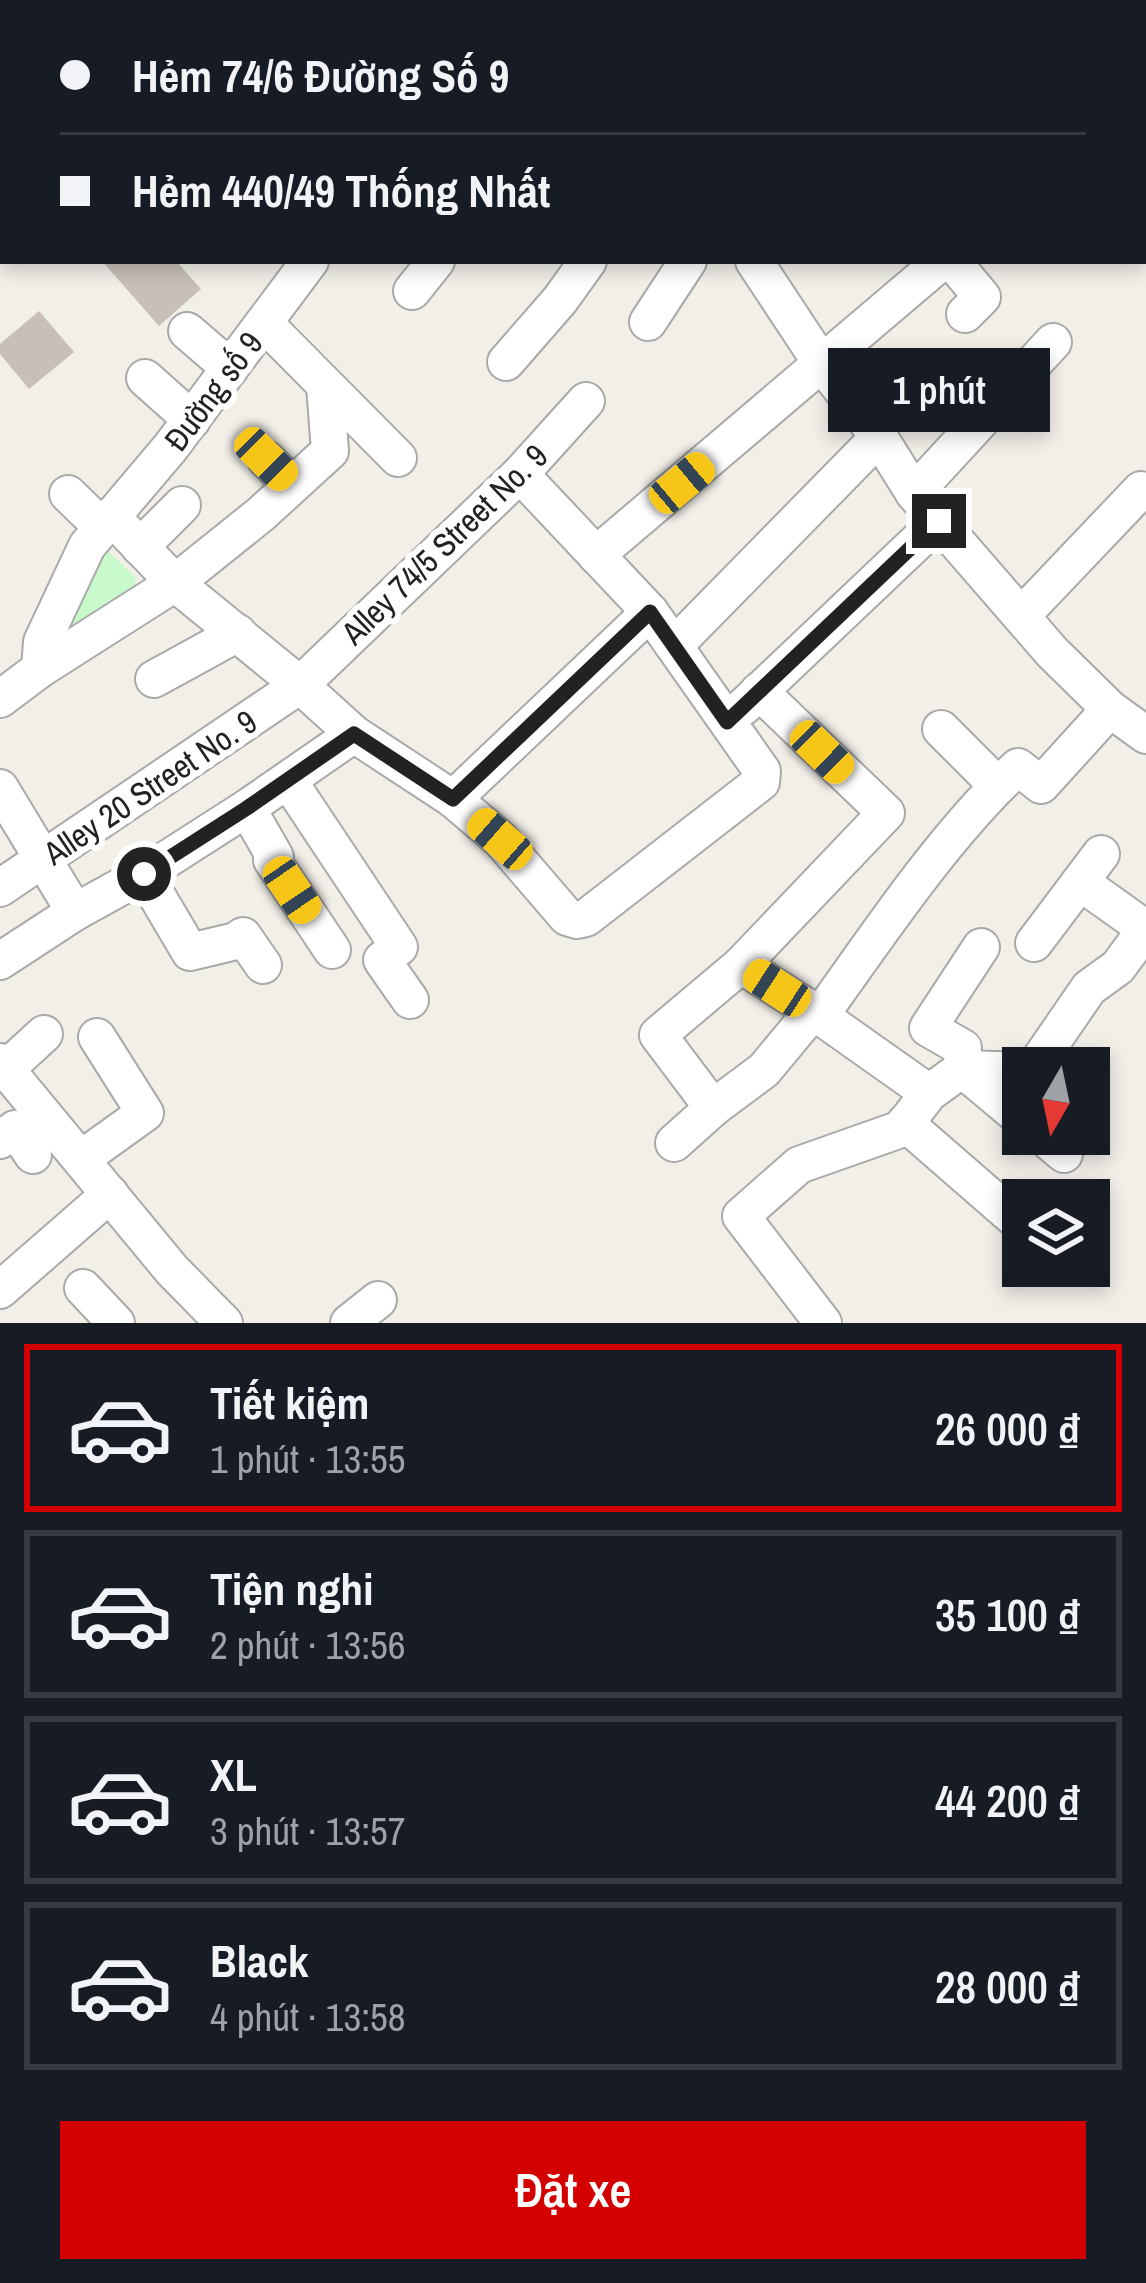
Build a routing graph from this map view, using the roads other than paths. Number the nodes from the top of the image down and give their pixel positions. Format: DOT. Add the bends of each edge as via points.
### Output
graph roads {
  1 [pos="308,264"];
  2 [pos="434,264"];
  3 [pos="586,264"];
  4 [pos="686,264"];
  5 [pos="756,264"];
  6 [pos="939,266"];
  7 [pos="412,292"];
  8 [pos="965,314"];
  9 [pos="648,322"];
  10 [pos="264,323"];
  11 [pos="188,331"];
  12 [pos="1053,341"];
  13 [pos="506,362"];
  14 [pos="822,364"];
  15 [pos="230,368"];
  16 [pos="145,378"];
  17 [pos="325,385"];
  18 [pos="586,401"];
  19 [pos="192,420"];
  20 [pos="879,437"];
  21 [pos="398,458"];
  22 [pos="266,459"];
  23 [pos="520,474"];
  24 [pos="292,485"];
  25 [pos="1141,490"];
  26 [pos="914,493"];
  27 [pos="68,494"];
  28 [pos="182,505"];
  29 [pos="939,521"];
  30 [pos="106,522"];
  31 [pos="140,547"];
  32 [pos="596,555"];
  33 [pos="175,583"];
  34 [pos="650,612"];
  35 [pos="1021,616"];
  36 [pos="238,633"];
  37 [pos="674,646"];
  38 [pos="40,669"];
  39 [pos="154,679"];
  40 [pos="300,685"];
  41 [pos="759,692"];
  42 [pos="0,700"];
  43 [pos="1110,709"];
  44 [pos="727,722"];
  45 [pos="941,729"];
  46 [pos="354,734"];
  47 [pos="1146,736"];
  48 [pos="288,780"];
  49 [pos="998,785"];
  50 [pos="0,788"];
  51 [pos="453,799"];
  52 [pos="247,808"];
  53 [pos="44,859"];
  54 [pos="144,874"];
  55 [pos="0,888"];
  56 [pos="75,912"];
  57 [pos="1146,929"];
  58 [pos="1034,944"];
  59 [pos="981,947"];
  60 [pos="332,950"];
  61 [pos="0,962"];
  62 [pos="741,964"];
  63 [pos="263,965"];
  64 [pos="410,1000"];
  65 [pos="816,1014"];
  66 [pos="44,1034"];
  67 [pos="98,1037"];
  68 [pos="1048,1047"];
  69 [pos="3,1065"];
  70 [pos="962,1069"];
  71 [pos="1002,1070"];
  72 [pos="928,1093"];
  73 [pos="1002,1102"];
  74 [pos="713,1108"];
  75 [pos="905,1123"];
  76 [pos="674,1143"];
  77 [pos="81,1159"];
  78 [pos="110,1194"];
  79 [pos="1002,1207"];
  80 [pos="83,1288"];
  81 [pos="0,1290"];
  82 [pos="116,1323"];
  83 [pos="224,1323"];
  84 [pos="823,1323"];
  1 -- 10 [label="street, Đường số 9"];
  2 -- 7 [label="street"];
  3 -- 13 [label="street"];
  4 -- 9 [label="street"];
  5 -- 14 [label="street"];
  6 -- 8 [label="street" via="982,297"];
  6 -- 14 [label="street"];
  10 -- 15 [label="street, Đường số 9"];
  10 -- 17 [label="street"];
  11 -- 15 [label="street"];
  12 -- 26 [label="street"];
  14 -- 20 [label="street"];
  14 -- 32 [label="street"];
  15 -- 19 [label="street, Đường số 9"];
  16 -- 19 [label="street"];
  17 -- 21 [label="street"];
  17 -- 24 [label="street" via="331,451"];
  18 -- 23 [label="street, Alley 74/5 Street No. 9"];
  19 -- 30 [label="street, Đường số 9"];
  20 -- 26 [label="street"];
  20 -- 37 [label="street"];
  22 -- 24 [label="street"];
  23 -- 32 [label="street"];
  23 -- 40 [label="street, Alley 74/5 Street No. 9"];
  24 -- 33 [label="street"];
  25 -- 35 [label="street"];
  26 -- 29 [label="street"];
  27 -- 30 [label="street"];
  28 -- 31 [label="street"];
  29 -- 35 [label="street"];
  29 -- 41 [label="street"];
  30 -- 31 [label="street"];
  30 -- 38 [label="street, Đường số 9" via="42,642"];
  31 -- 33 [label="street"];
  32 -- 34 [label="street"];
  33 -- 36 [label="street"];
  33 -- 38 [label="street"];
  34 -- 37 [label="street"];
  34 -- 51 [label="street"];
  35 -- 43 [label="street"];
  36 -- 39 [label="street"];
  36 -- 40 [label="street"];
  37 -- 44 [label="street"];
  38 -- 42 [label="street"];
  40 -- 46 [label="street"];
  40 -- 53 [label="street, Alley 20 Street No. 9"];
  41 -- 44 [label="street"];
  41 -- 62 [label="street" via="886,813"];
  43 -- 47 [label="street"];
  43 -- 49 [label="street" via="1041,785 1018,767"];
  44 -- 51 [label="street" via="762,771 760,782 586,918 567,917 500,839"];
  45 -- 49 [label="street"];
  46 -- 48 [label="street"];
  46 -- 51 [label="street"];
  48 -- 52 [label="street"];
  48 -- 64 [label="street" via="399,947 382,960"];
  49 -- 65 [label="street"];
  50 -- 53 [label="street"];
  52 -- 54 [label="street"];
  52 -- 60 [label="street"];
  53 -- 55 [label="street, Alley 20 Street No. 9"];
  53 -- 56 [label="street"];
  54 -- 56 [label="street"];
  54 -- 63 [label="street" via="190,952 243,936"];
  56 -- 61 [label="street"];
  57 -- 58 [label="street" via="1090,868"];
  57 -- 68 [label="street" via="1118,967 1089,988"];
  59 -- 70 [label="street" via="928,1028 963,1048"];
  62 -- 65 [label="street"];
  62 -- 74 [label="street" via="658,1035"];
  65 -- 72 [label="street"];
  65 -- 74 [label="street" via="764,1070"];
  66 -- 69 [label="street"];
  67 -- 77 [label="street" via="145,1113"];
  69 -- 77 [label="street"];
  70 -- 71 [label="street"];
  70 -- 72 [label="street"];
  70 -- 73 [label="street"];
  72 -- 75 [label="street"];
  74 -- 76 [label="street"];
  75 -- 79 [label="street"];
  75 -- 84 [label="street" via="799,1165 741,1216"];
  77 -- 78 [label="street"];
  78 -- 81 [label="street"];
  78 -- 83 [label="street"];
  80 -- 82 [label="street"];
}
